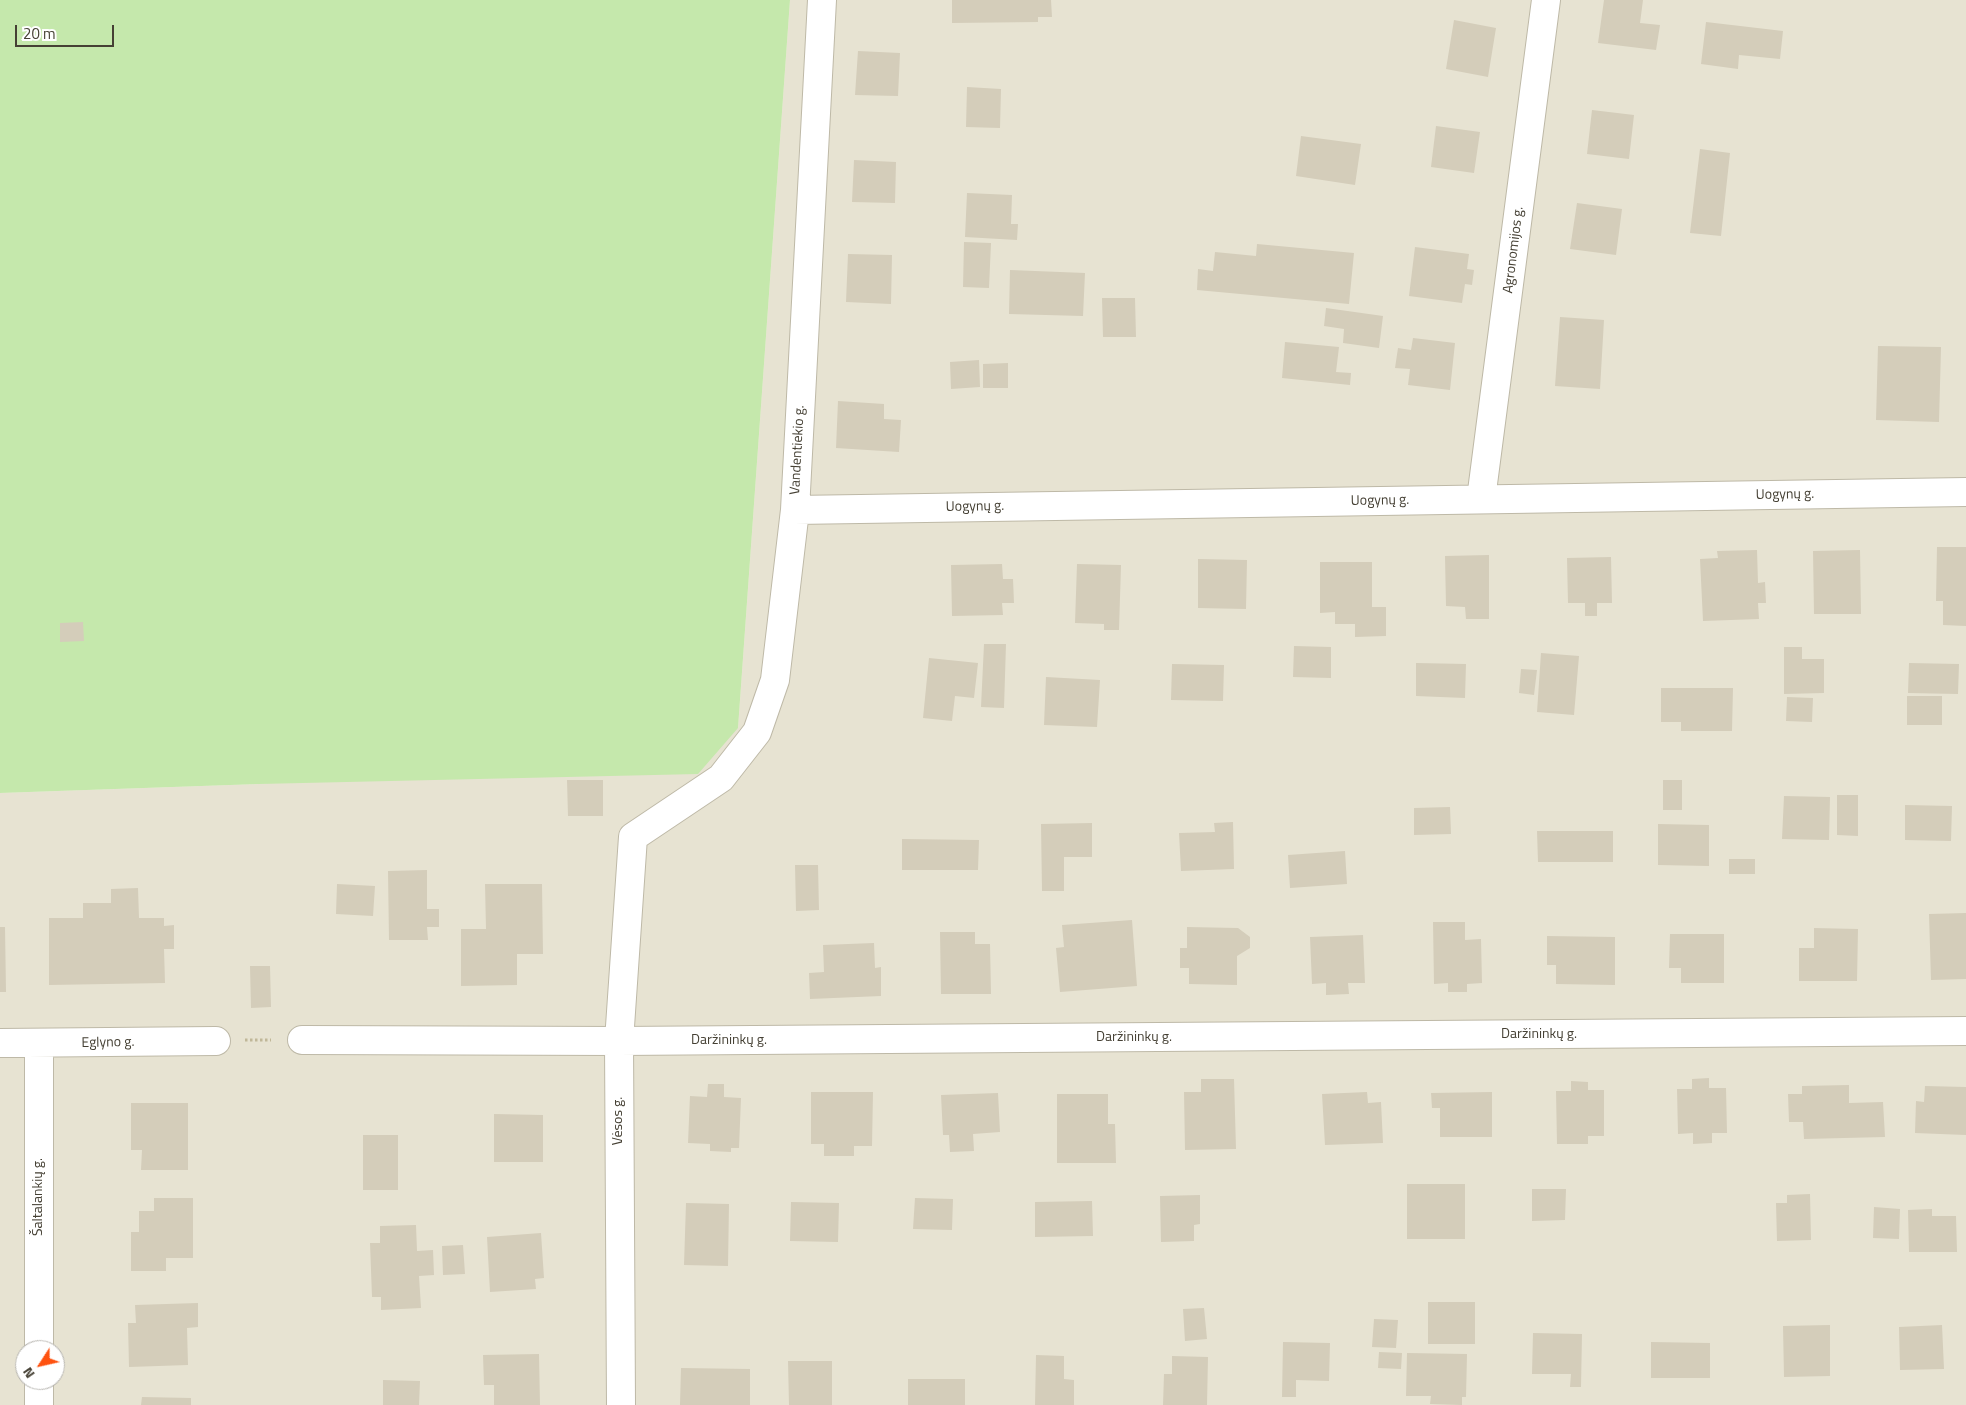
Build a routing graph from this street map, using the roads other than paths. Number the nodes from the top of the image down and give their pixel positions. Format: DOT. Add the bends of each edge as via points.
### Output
graph roads {
  1 [pos="822,0"];
  2 [pos="1546,0"];
  3 [pos="1966,492"];
  4 [pos="1482,500"];
  5 [pos="795,510"];
  6 [pos="633,837"];
  7 [pos="1966,1031"];
  8 [pos="302,1040"];
  9 [pos="216,1041"];
  10 [pos="619,1041"];
  11 [pos="0,1043"];
  12 [pos="39,1044"];
  13 [pos="39,1340"];
  14 [pos="39,1390"];
  15 [pos="39,1405"];
  16 [pos="621,1405"];
  1 -- 5 [label="street, Vandentiekio g."];
  2 -- 4 [label="street, Agronomijos g."];
  3 -- 4 [label="street, Uogynų g."];
  4 -- 5 [label="street, Uogynų g."];
  5 -- 6 [label="street, Vandentiekio g." via="775,680 757,732 721,778"];
  6 -- 10 [label="street, Vėsos g."];
  7 -- 10 [label="street, Daržininkų g."];
  8 -- 10 [label="street, Daržininkų g."];
  9 -- 12 [label="street, Eglyno g."];
  10 -- 16 [label="street, Vėsos g."];
  11 -- 12 [label="street, Eglyno g."];
  12 -- 13 [label="street, Šaltalankių g."];
  14 -- 15 [label="street"];
}
